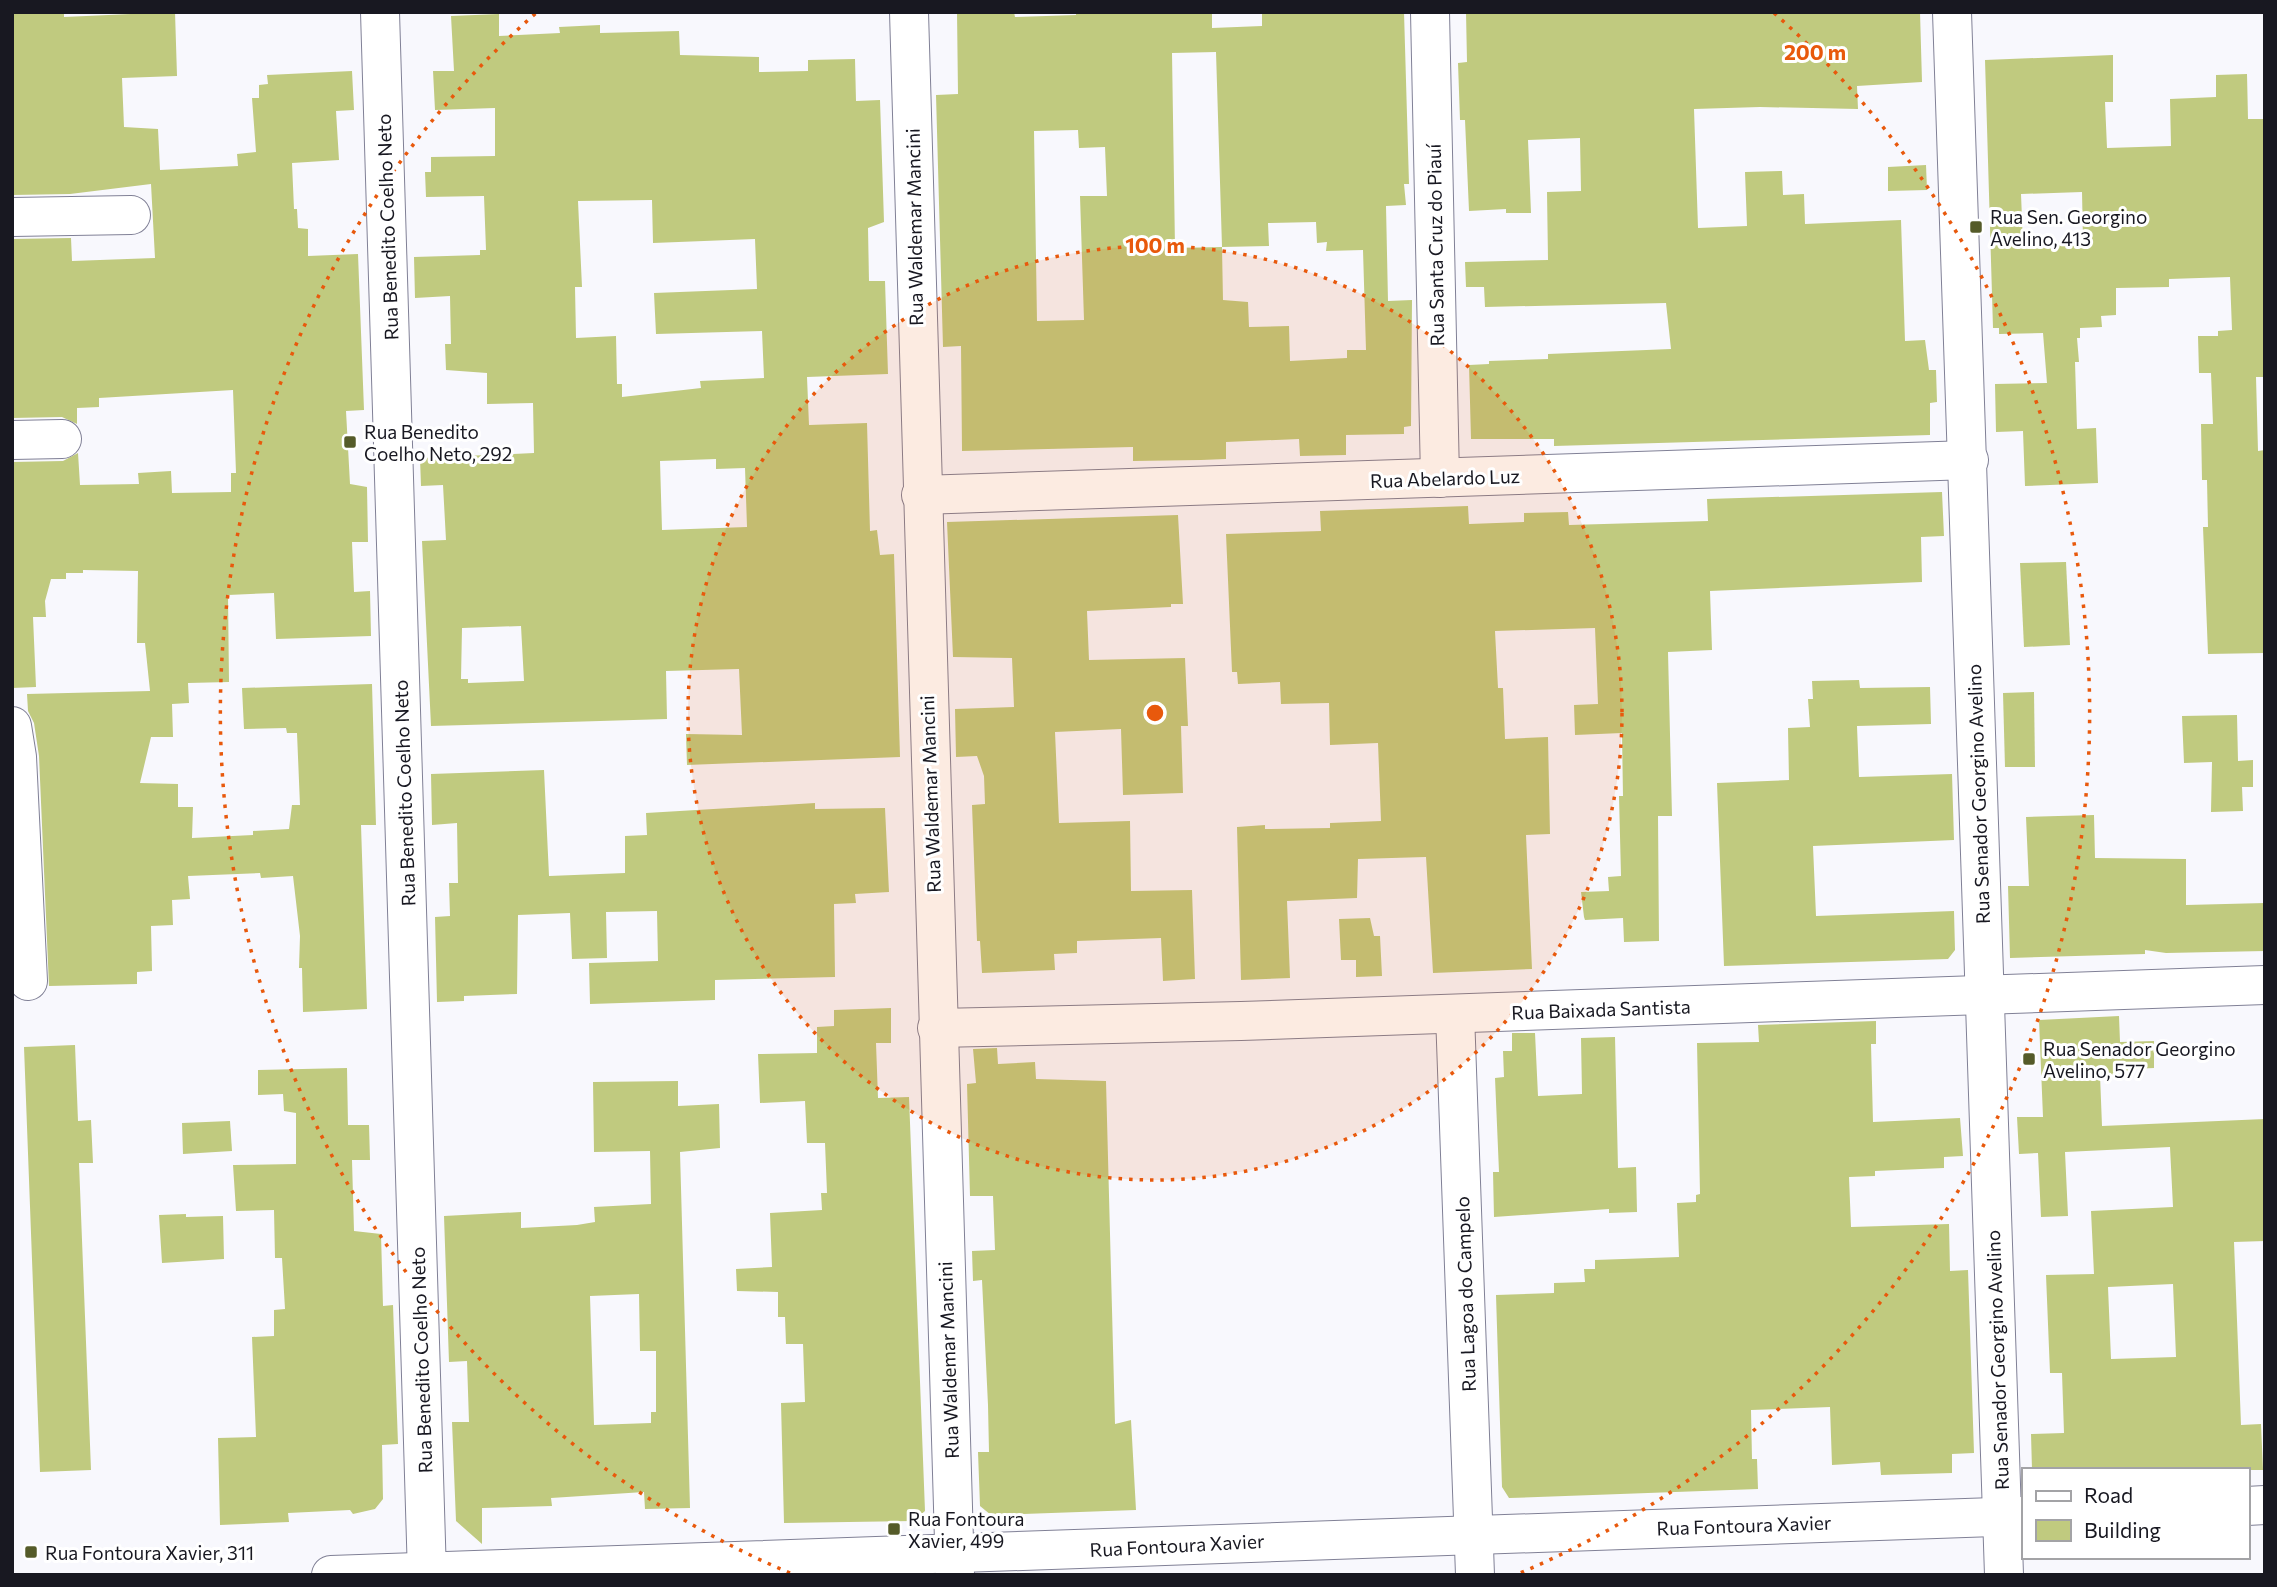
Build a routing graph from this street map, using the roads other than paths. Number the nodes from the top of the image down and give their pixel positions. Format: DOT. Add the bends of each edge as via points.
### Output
graph roads {
  1 [pos="380,12"];
  2 [pos="909,12"];
  3 [pos="1430,12"];
  4 [pos="1952,12"];
  5 [pos="131,215"];
  6 [pos="12,217"];
  7 [pos="62,439"];
  8 [pos="12,440"];
  9 [pos="1969,460"];
  10 [pos="1440,478"];
  11 [pos="921,495"];
  12 [pos="12,726"];
  13 [pos="28,981"];
  14 [pos="2265,985"];
  15 [pos="1984,995"];
  16 [pos="1455,1014"];
  17 [pos="937,1028"];
  18 [pos="2013,1516"];
  19 [pos="1473,1534"];
  20 [pos="954,1565"];
  21 [pos="427,1574"];
  22 [pos="331,1575"];
  23 [pos="1475,1575"];
  24 [pos="2004,1575"];
  1 -- 21 [label="street, Rua Benedito Coelho Neto"];
  2 -- 11 [label="street, Rua Waldemar Mancini"];
  3 -- 10 [label="street, Rua Santa Cruz do Piauí"];
  4 -- 9 [label="street, Rua Senador Georgino Avelino"];
  5 -- 6 [label="street"];
  7 -- 8 [label="street"];
  9 -- 10 [label="street, Rua Abelardo Luz"];
  9 -- 15 [label="street, Rua Senador Georgino Avelino"];
  10 -- 11 [label="street, Rua Abelardo Luz"];
  11 -- 17 [label="street, Rua Waldemar Mancini"];
  12 -- 13 [label="street"];
  14 -- 15 [label="street, Rua Baixada Santista"];
  15 -- 16 [label="street, Rua Baixada Santista"];
  15 -- 18 [label="street, Rua Senador Georgino Avelino"];
  16 -- 17 [label="street, Rua Baixada Santista"];
  16 -- 19 [label="street, Rua Lagoa do Campelo"];
  17 -- 20 [label="street, Rua Waldemar Mancini"];
  18 -- 19 [label="street, Rua Fontoura Xavier"];
  18 -- 24 [label="street, Rua Senador Georgino Avelino"];
  19 -- 20 [label="street, Rua Fontoura Xavier"];
  19 -- 23 [label="street, Rua Lagoa do Campelo"];
  20 -- 21 [label="street, Rua Fontoura Xavier"];
  21 -- 22 [label="street, Rua Fontoura Xavier"];
}
